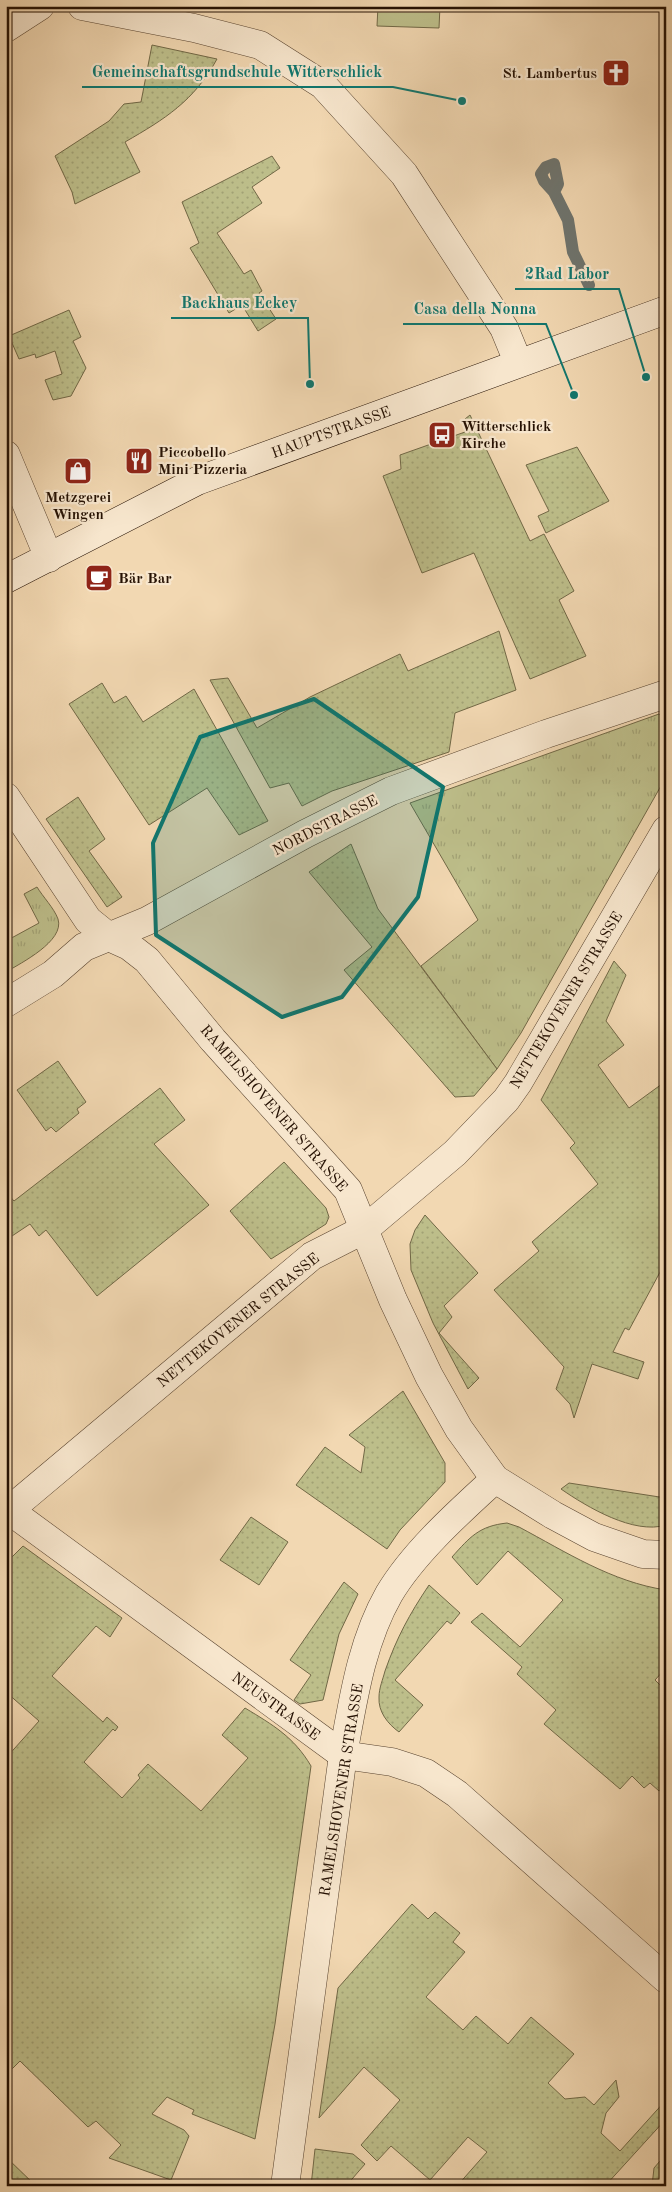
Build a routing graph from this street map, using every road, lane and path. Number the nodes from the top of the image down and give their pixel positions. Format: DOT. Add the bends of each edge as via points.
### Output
graph roads {
  1 [pos="40,6"];
  2 [pos="82,6"];
  3 [pos="6,28"];
  4 [pos="666,310"];
  5 [pos="518,362"];
  6 [pos="6,455"];
  7 [pos="49,558"];
  8 [pos="6,579"];
  9 [pos="666,694"];
  10 [pos="6,797"];
  11 [pos="666,830"];
  12 [pos="109,937"];
  13 [pos="6,1003"];
  14 [pos="365,1230"];
  15 [pos="495,1479"];
  16 [pos="7,1511"];
  17 [pos="666,1555"];
  18 [pos="343,1755"];
  19 [pos="666,1979"];
  20 [pos="285,2186"];
  1 -- 3 [label="street"];
  2 -- 5 [label="street" via="260,45 323,85 404,174 504,328"];
  4 -- 5 [label="street, HAUPTSTRASSE"];
  5 -- 7 [label="street, HAUPTSTRASSE" via="197,481"];
  6 -- 7 [label="street"];
  7 -- 8 [label="street, HAUPTSTRASSE"];
  9 -- 12 [label="street, NORDSTRASSE" via="391,791 304,834 146,921"];
  10 -- 12 [label="street, RAMELSHOVENER STRASSE" via="88,920"];
  11 -- 14 [label="street, NETTEKOVENER STRASSE" via="506,1100 455,1153"];
  12 -- 13 [label="street, NORDSTRASSE" via="84,947 53,974"];
  12 -- 14 [label="street, RAMELSHOVENER STRASSE" via="130,946 147,960 213,1040 348,1190"];
  14 -- 15 [label="street, RAMELSHOVENER STRASSE" via="429,1376"];
  14 -- 16 [label="street, NETTEKOVENER STRASSE" via="312,1256"];
  15 -- 17 [label="street" via="594,1538 643,1554"];
  15 -- 18 [label="street, RAMELSHOVENER STRASSE" via="415,1560 390,1594 371,1633 354,1690"];
  16 -- 18 [label="street, NEUSTRASSE"];
  18 -- 19 [label="street, NEUSTRASSE" via="392,1762 426,1773 457,1794"];
  18 -- 20 [label="street, RAMELSHOVENER STRASSE"];
}
